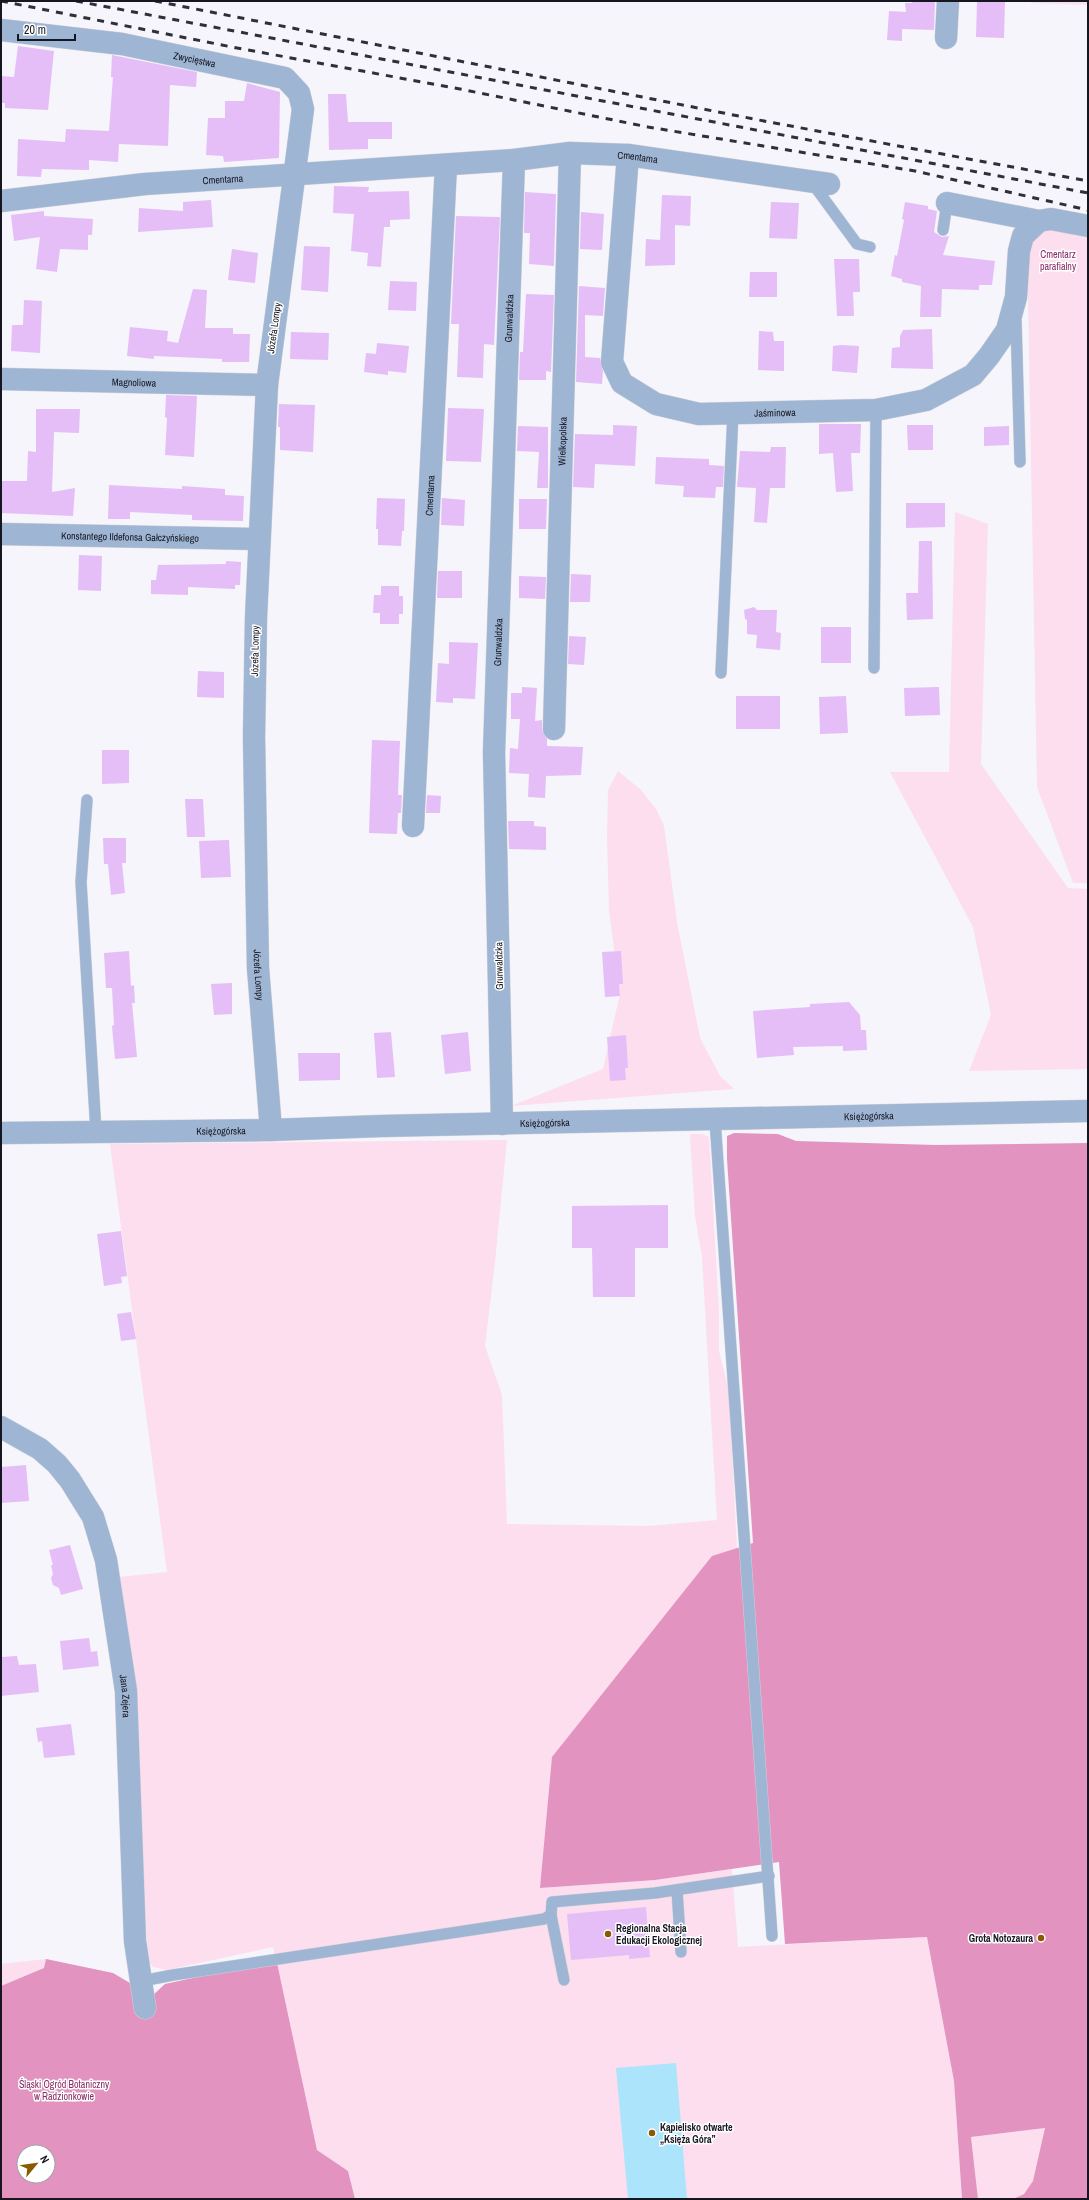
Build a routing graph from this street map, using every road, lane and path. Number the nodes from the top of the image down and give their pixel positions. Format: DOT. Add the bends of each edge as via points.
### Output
graph roads {
  1 [pos="948,1"];
  2 [pos="1,30"];
  3 [pos="946,38"];
  4 [pos="570,153"];
  5 [pos="628,155"];
  6 [pos="514,160"];
  7 [pos="446,164"];
  8 [pos="295,174"];
  9 [pos="820,183"];
  10 [pos="1,201"];
  11 [pos="947,203"];
  12 [pos="1045,220"];
  13 [pos="1088,226"];
  14 [pos="943,230"];
  15 [pos="870,247"];
  16 [pos="1016,296"];
  17 [pos="1,379"];
  18 [pos="267,385"];
  19 [pos="876,410"];
  20 [pos="733,413"];
  21 [pos="1020,462"];
  22 [pos="1,534"];
  23 [pos="258,539"];
  24 [pos="874,668"];
  25 [pos="721,673"];
  26 [pos="554,729"];
  27 [pos="87,800"];
  28 [pos="413,826"];
  29 [pos="1088,1111"];
  30 [pos="714,1120"];
  31 [pos="502,1124"];
  32 [pos="271,1130"];
  33 [pos="96,1132"];
  34 [pos="1,1133"];
  35 [pos="1,1427"];
  36 [pos="769,1876"];
  37 [pos="677,1890"];
  38 [pos="547,1917"];
  39 [pos="772,1936"];
  40 [pos="681,1952"];
  41 [pos="564,1980"];
  42 [pos="142,1981"];
  43 [pos="146,2008"];
  1 -- 3 [label="street"];
  2 -- 8 [label="street, Zwycięstwa" via="122,44 285,78 299,93 303,109"];
  4 -- 5 [label="street, Cmentarna"];
  4 -- 6 [label="street, Cmentarna"];
  4 -- 26 [label="street, Wielkopolska"];
  5 -- 9 [label="street, Cmentarna"];
  5 -- 20 [label="street, Jaśminowa" via="612,362 622,383 656,404 699,414"];
  6 -- 7 [label="street, Cmentarna"];
  6 -- 31 [label="street, Grunwaldzka" via="494,752"];
  7 -- 8 [label="street, Cmentarna"];
  7 -- 28 [label="street, Cmentarna"];
  8 -- 10 [label="street, Cmentarna" via="145,184"];
  8 -- 18 [label="street, Józefa Lompy"];
  9 -- 15 [label="lane" via="857,244"];
  11 -- 12 [label="street"];
  11 -- 14 [label="lane"];
  12 -- 13 [label="street"];
  12 -- 16 [label="street, Jaśminowa" via="1023,236 1019,251"];
  16 -- 19 [label="street, Jaśminowa" via="1007,330 973,375 926,400"];
  16 -- 21 [label="lane"];
  17 -- 18 [label="street, Magnoliowa"];
  18 -- 23 [label="street, Józefa Lompy"];
  19 -- 20 [label="street, Jaśminowa"];
  19 -- 24 [label="lane"];
  20 -- 25 [label="lane"];
  22 -- 23 [label="street, Konstantego Ildefonsa Gałczyńskiego"];
  23 -- 32 [label="street, Józefa Lompy" via="254,738 258,960"];
  27 -- 33 [label="lane" via="81,882"];
  29 -- 30 [label="street, Księżogórska"];
  30 -- 31 [label="street, Księżogórska"];
  30 -- 36 [label="lane"];
  31 -- 32 [label="street, Księżogórska"];
  32 -- 33 [label="street, Księżogórska"];
  33 -- 34 [label="street, Księżogórska"];
  35 -- 42 [label="street, Jana Zejera" via="40,1449 70,1480 93,1517 106,1560 126,1691 135,1941"];
  36 -- 37 [label="lane"];
  36 -- 39 [label="lane"];
  37 -- 38 [label="lane" via="552,1902"];
  37 -- 40 [label="lane"];
  38 -- 41 [label="lane"];
  38 -- 42 [label="lane" via="173,1974"];
  42 -- 43 [label="street, Jana Zejera"];
}
